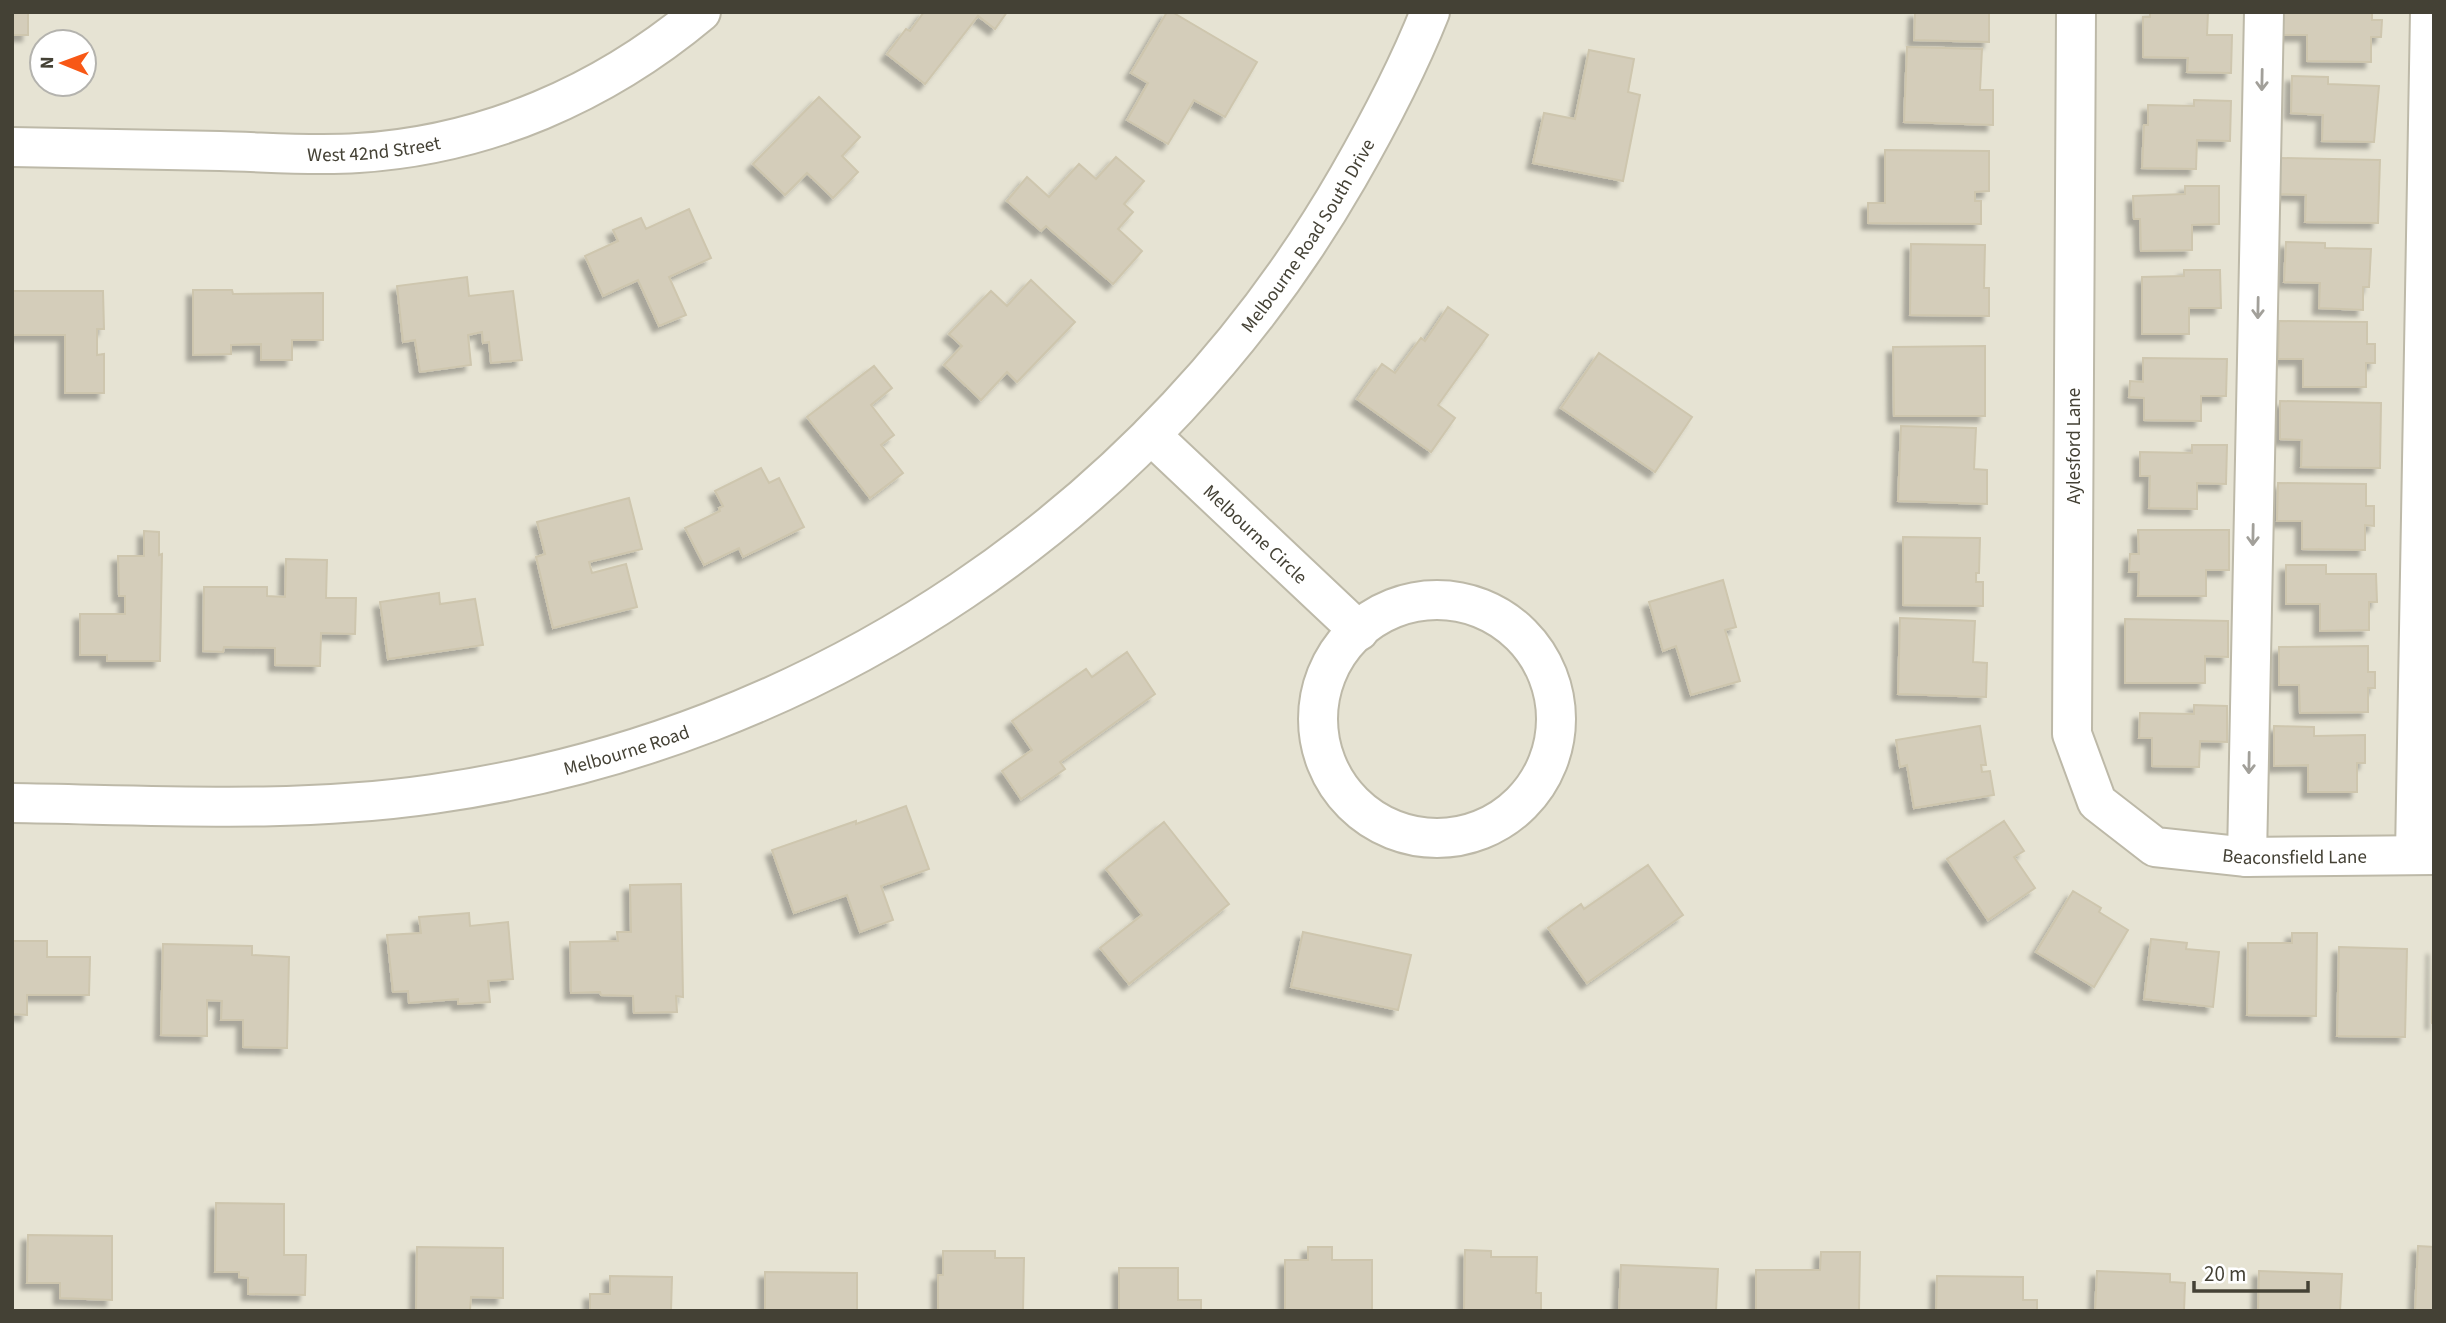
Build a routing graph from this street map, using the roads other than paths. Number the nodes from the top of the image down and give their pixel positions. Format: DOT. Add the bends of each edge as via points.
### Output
graph roads {
  1 [pos="701,12"];
  2 [pos="1430,12"];
  3 [pos="2076,12"];
  4 [pos="2264,12"];
  5 [pos="2430,12"];
  6 [pos="12,147"];
  7 [pos="1151,435"];
  8 [pos="1359,631"];
  9 [pos="12,803"];
  10 [pos="2155,847"];
  11 [pos="2424,855"];
  12 [pos="2247,857"];
  1 -- 6 [label="street, West 42nd Street" via="644,57 581,93 495,128 423,145 321,154"];
  2 -- 7 [label="street, Melbourne Road South Drive" via="1387,109 1319,227 1253,320"];
  3 -- 10 [label="street, Aylesford Lane" via="2072,734 2097,802"];
  4 -- 12 [label="street, one-way"];
  5 -- 11 [label="street"];
  7 -- 8 [label="street, Melbourne Circle"];
  7 -- 9 [label="street, Melbourne Road" via="1017,552 928,614 781,693 632,750 495,784 372,802 242,807"];
  8 -- 8 [label="street" via="1344,644 1327,673 1317,716 1327,766 1346,796 1393,831 1427,838 1470,834 1510,814 1540,782 1555,742 1556,704 1543,664 1532,648 1502,619 1453,601 1402,606"];
  10 -- 12 [label="street, Beaconsfield Lane"];
  11 -- 12 [label="street, Beaconsfield Lane"];
}
